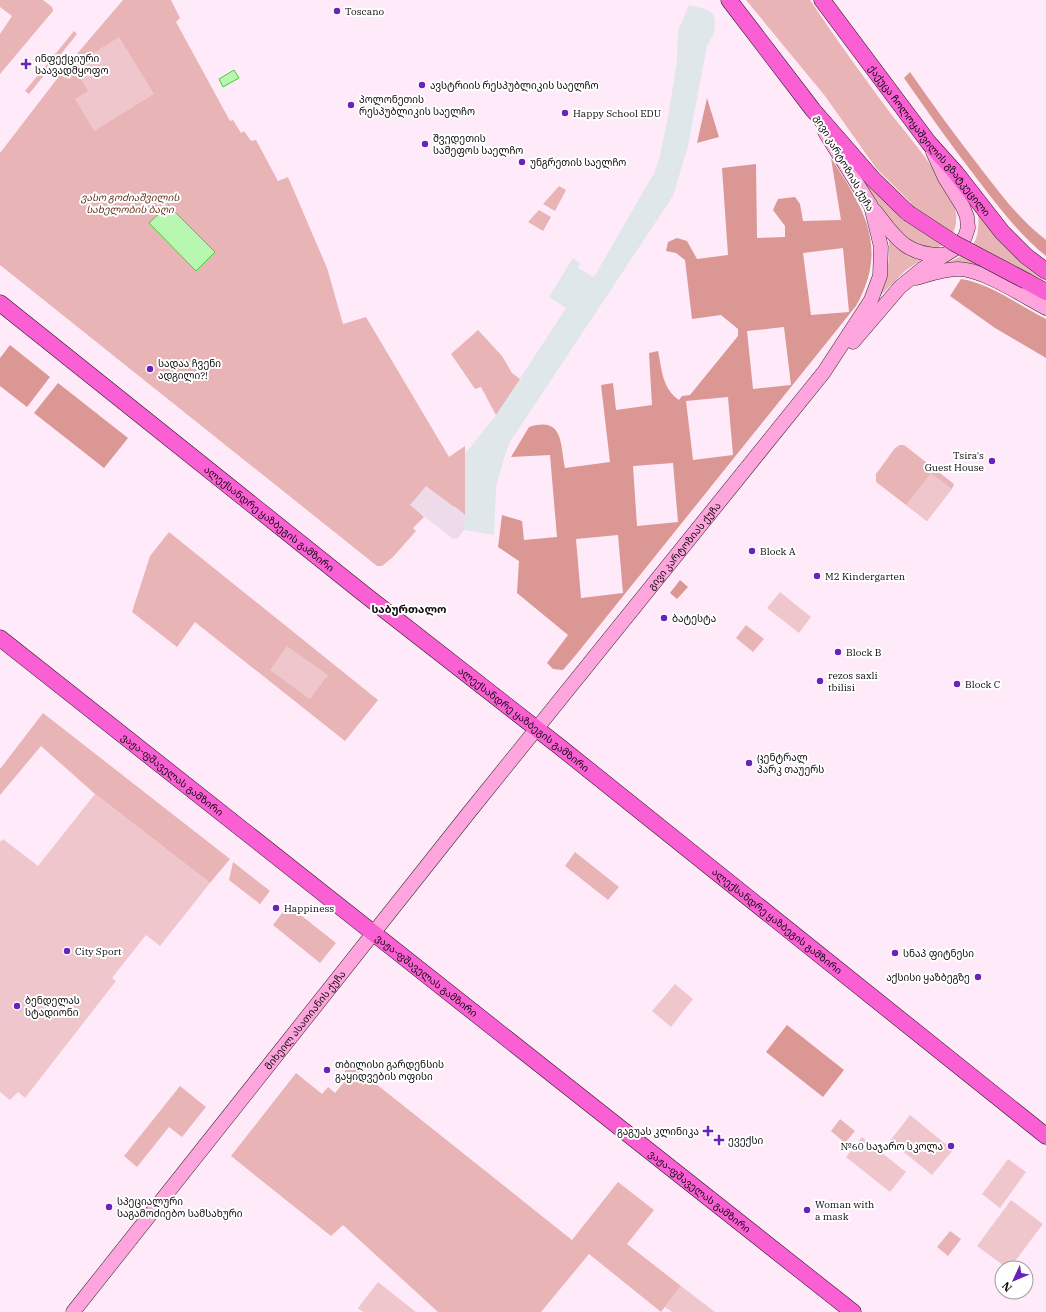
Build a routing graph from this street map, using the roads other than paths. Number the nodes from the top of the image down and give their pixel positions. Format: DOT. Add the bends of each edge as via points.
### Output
graph roads {
  1 [pos="729,0"];
  2 [pos="822,0"];
  3 [pos="813,110"];
  4 [pos="929,142"];
  5 [pos="871,206"];
  6 [pos="944,255"];
  7 [pos="1046,271"];
  8 [pos="908,280"];
  9 [pos="1046,292"];
  10 [pos="0,304"];
  11 [pos="1046,308"];
  12 [pos="831,363"];
  13 [pos="0,638"];
  14 [pos="537,728"];
  15 [pos="373,934"];
  16 [pos="1046,1136"];
  17 [pos="73,1312"];
  18 [pos="853,1312"];
  1 -- 3 [label="main road, გივი კარტოზიას ქუჩა"];
  2 -- 4 [label="main road, ქაქუცა ჩოლოყაშვილის გზატკეცილი"];
  3 -- 5 [label="main road, გივი კარტოზიას ქუჩა"];
  3 -- 9 [label="main road, bridge" via="873,179 908,213 954,244"];
  4 -- 6 [label="main road, გივი კარტოზიას ქუჩა" via="967,217 968,228 965,237 960,244"];
  4 -- 7 [label="main road, ქაქუცა ჩოლოყაშვილის გზატკეცილი" via="1013,244"];
  5 -- 6 [label="main road" via="908,248 923,254"];
  5 -- 12 [label="main road, გივი კარტოზიას ქუჩა" via="882,247 880,276 871,300"];
  6 -- 8 [label="main road, გივი კარტოზიას ქუჩა"];
  8 -- 11 [label="main road" via="941,271 968,270 985,276"];
  8 -- 12 [label="main road, გივი კარტოზიას ქუჩა" via="886,301 857,338"];
  10 -- 14 [label="main road, ალექსანდრე ყაზბეგის გამზირი" via="364,594"];
  12 -- 14 [label="main road, გივი კარტოზიას ქუჩა"];
  13 -- 15 [label="main road, ვაჟა-ფშაველას გამზირი"];
  14 -- 15 [label="main road, მიხეილ ასათიანის ქუჩა"];
  14 -- 16 [label="main road, ალექსანდრე ყაზბეგის გამზირი"];
  15 -- 17 [label="main road, მიხეილ ასათიანის ქუჩა"];
  15 -- 18 [label="main road, ვაჟა-ფშაველას გამზირი"];
}
